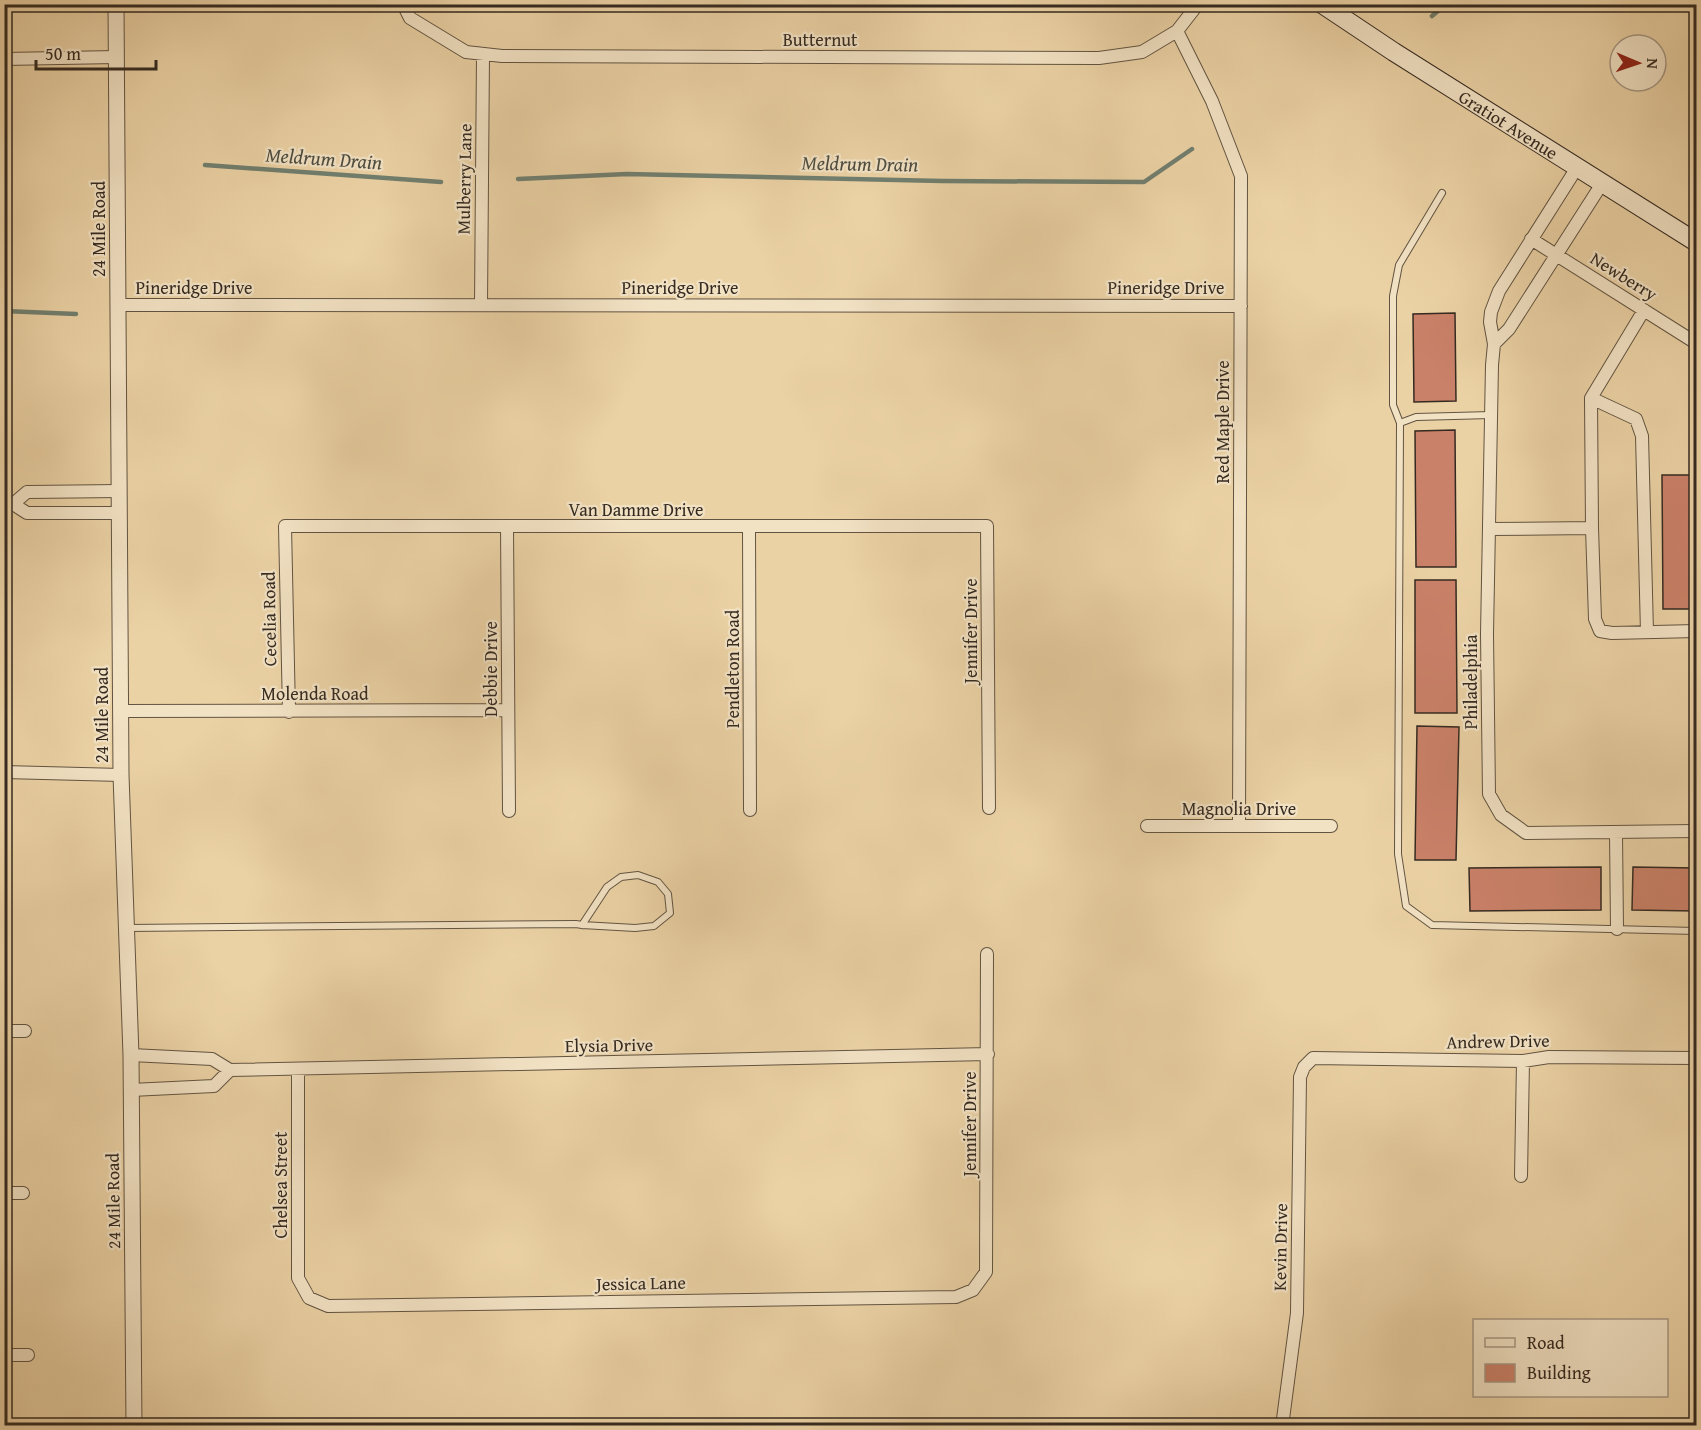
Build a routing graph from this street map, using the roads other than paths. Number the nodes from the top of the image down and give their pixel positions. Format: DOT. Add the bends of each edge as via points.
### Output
graph roads {
  1 [pos="116,4"];
  2 [pos="403,4"];
  3 [pos="1198,4"];
  4 [pos="1323,4"];
  5 [pos="1177,31"];
  6 [pos="483,54"];
  7 [pos="117,57"];
  8 [pos="4,59"];
  9 [pos="1578,166"];
  10 [pos="1603,182"];
  11 [pos="1442,193"];
  12 [pos="1531,239"];
  13 [pos="1696,242"];
  14 [pos="1556,255"];
  15 [pos="118,305"];
  16 [pos="481,305"];
  17 [pos="1241,306"];
  18 [pos="1644,310"];
  19 [pos="1696,343"];
  20 [pos="1494,344"];
  21 [pos="1591,398"];
  22 [pos="1491,415"];
  23 [pos="1400,423"];
  24 [pos="120,491"];
  25 [pos="9,504"];
  26 [pos="120,513"];
  27 [pos="285,526"];
  28 [pos="507,526"];
  29 [pos="987,526"];
  30 [pos="749,528"];
  31 [pos="1592,528"];
  32 [pos="1489,530"];
  33 [pos="1696,631"];
  34 [pos="1647,632"];
  35 [pos="508,710"];
  36 [pos="121,711"];
  37 [pos="289,712"];
  38 [pos="4,772"];
  39 [pos="121,776"];
  40 [pos="989,808"];
  41 [pos="750,810"];
  42 [pos="510,811"];
  43 [pos="1147,826"];
  44 [pos="1239,826"];
  45 [pos="1331,826"];
  46 [pos="1696,831"];
  47 [pos="1616,833"];
  48 [pos="582,925"];
  49 [pos="126,928"];
  50 [pos="1617,929"];
  51 [pos="1696,931"];
  52 [pos="987,954"];
  53 [pos="4,1031"];
  54 [pos="25,1031"];
  55 [pos="988,1054"];
  56 [pos="131,1055"];
  57 [pos="1696,1058"];
  58 [pos="1523,1061"];
  59 [pos="1304,1067"];
  60 [pos="230,1070"];
  61 [pos="298,1070"];
  62 [pos="131,1090"];
  63 [pos="1521,1176"];
  64 [pos="4,1193"];
  65 [pos="22,1193"];
  66 [pos="973,1290"];
  67 [pos="309,1299"];
  68 [pos="4,1354"];
  69 [pos="28,1355"];
  70 [pos="134,1425"];
  71 [pos="1287,1425"];
  1 -- 7 [label="street, 24 Mile Road"];
  2 -- 6 [label="street, Butternut" via="410,18 429,30 466,52"];
  3 -- 5 [label="street, Butternut"];
  4 -- 9 [label="main road, Gratiot Avenue"];
  5 -- 6 [label="street, Butternut" via="1142,52 1099,58"];
  5 -- 17 [label="street, Red Maple Drive" via="1212,101 1241,176"];
  6 -- 16 [label="street, Mulberry Lane"];
  7 -- 8 [label="street"];
  7 -- 15 [label="street, 24 Mile Road"];
  9 -- 10 [label="main road, Gratiot Avenue"];
  9 -- 12 [label="street, Philadelphia"];
  10 -- 13 [label="main road, Gratiot Avenue"];
  10 -- 14 [label="street"];
  11 -- 23 [label="lane" via="1399,265 1393,296 1393,405"];
  12 -- 14 [label="street, Newberry"];
  12 -- 20 [label="street, Philadelphia" via="1493,303 1490,322"];
  14 -- 18 [label="street, Newberry"];
  14 -- 20 [label="street" via="1509,329"];
  15 -- 16 [label="street, Pineridge Drive"];
  15 -- 24 [label="street, 24 Mile Road"];
  16 -- 17 [label="street, Pineridge Drive"];
  17 -- 44 [label="street, Red Maple Drive"];
  18 -- 19 [label="street, Newberry"];
  18 -- 21 [label="street"];
  20 -- 22 [label="street, Philadelphia"];
  21 -- 31 [label="street"];
  21 -- 34 [label="street" via="1636,419 1642,436"];
  22 -- 23 [label="lane" via="1416,417"];
  22 -- 32 [label="street, Philadelphia"];
  23 -- 50 [label="lane" via="1398,855 1406,906 1432,925"];
  24 -- 25 [label="street" via="27,492"];
  24 -- 26 [label="street, 24 Mile Road"];
  25 -- 26 [label="street" via="27,513"];
  26 -- 36 [label="street, 24 Mile Road"];
  27 -- 28 [label="street, Van Damme Drive"];
  27 -- 37 [label="street, Cecelia Road"];
  28 -- 30 [label="street, Van Damme Drive"];
  28 -- 35 [label="street, Debbie Drive"];
  29 -- 30 [label="street, Van Damme Drive"];
  29 -- 40 [label="street, Jennifer Drive"];
  30 -- 41 [label="street, Pendleton Road"];
  31 -- 32 [label="street"];
  31 -- 34 [label="street" via="1595,619 1600,631"];
  32 -- 47 [label="street, Philadelphia" via="1489,794 1501,815 1526,833"];
  33 -- 34 [label="street"];
  35 -- 37 [label="street, Molenda Road"];
  35 -- 42 [label="street, Debbie Drive"];
  36 -- 37 [label="street, Molenda Road"];
  36 -- 39 [label="street, 24 Mile Road"];
  38 -- 39 [label="street"];
  39 -- 49 [label="street, 24 Mile Road"];
  43 -- 44 [label="street, Magnolia Drive"];
  44 -- 45 [label="street, Magnolia Drive"];
  46 -- 47 [label="street, Philadelphia"];
  47 -- 50 [label="street"];
  48 -- 48 [label="lane" via="654,926 670,913 668,894 658,882 638,875 621,877 607,887"];
  48 -- 49 [label="lane"];
  49 -- 56 [label="street, 24 Mile Road"];
  50 -- 51 [label="lane"];
  52 -- 55 [label="street, Jennifer Drive"];
  53 -- 54 [label="street"];
  55 -- 61 [label="street, Elysia Drive"];
  55 -- 66 [label="street, Jennifer Drive" via="986,1272"];
  56 -- 60 [label="street, Elysia Drive" via="212,1059"];
  56 -- 62 [label="street, 24 Mile Road"];
  57 -- 58 [label="street, Andrew Drive" via="1549,1057"];
  58 -- 59 [label="street, Andrew Drive" via="1313,1058"];
  58 -- 63 [label="street"];
  59 -- 71 [label="street, Kevin Drive" via="1300,1077 1297,1313 1283,1419"];
  60 -- 61 [label="street, Elysia Drive"];
  60 -- 62 [label="street" via="214,1086"];
  61 -- 67 [label="street, Chelsea Street" via="298,1278"];
  62 -- 70 [label="street, 24 Mile Road"];
  64 -- 65 [label="street"];
  66 -- 67 [label="street, Jessica Lane" via="956,1297 328,1306"];
  68 -- 69 [label="street"];
}
